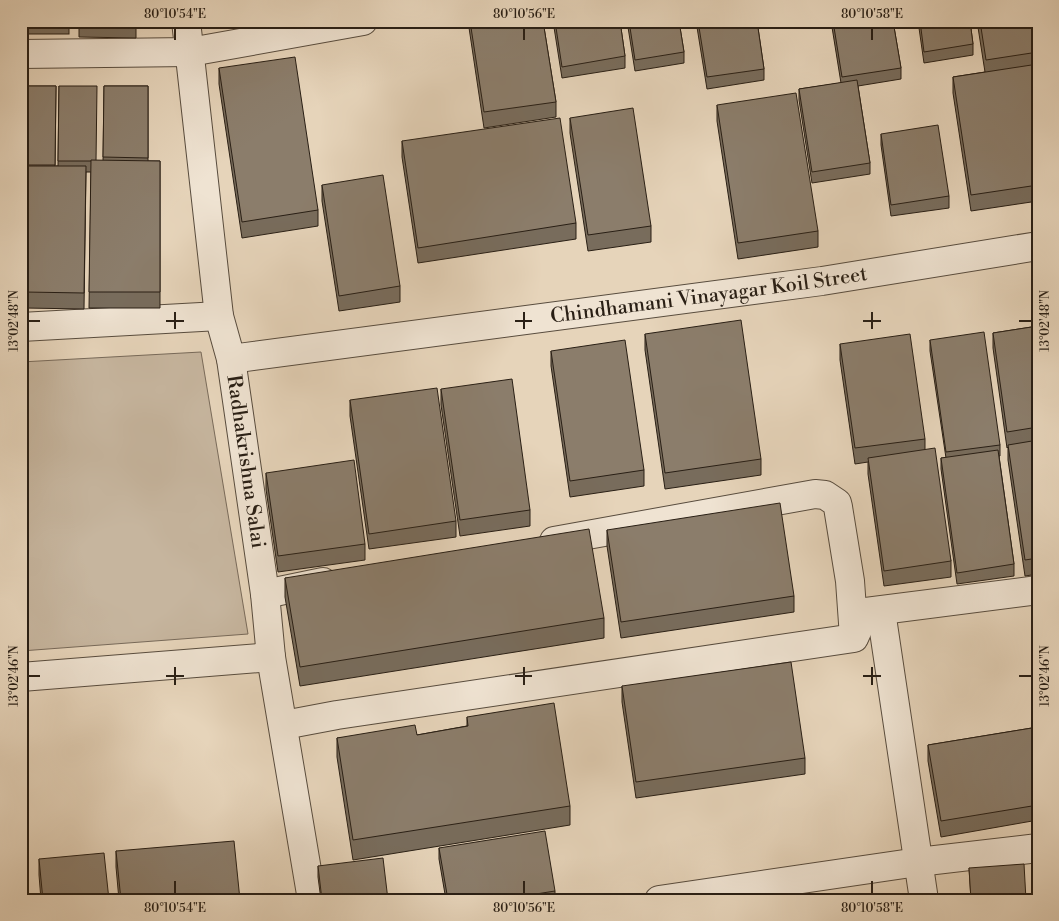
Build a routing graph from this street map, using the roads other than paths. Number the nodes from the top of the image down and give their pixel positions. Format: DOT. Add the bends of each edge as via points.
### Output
graph roads {
  1 [pos="186,21"];
  2 [pos="363,21"];
  3 [pos="190,52"];
  4 [pos="21,54"];
  5 [pos="1038,246"];
  6 [pos="219,316"];
  7 [pos="21,327"];
  8 [pos="231,359"];
  9 [pos="534,545"];
  10 [pos="344,578"];
  11 [pos="1038,590"];
  12 [pos="265,594"];
  13 [pos="881,611"];
  14 [pos="854,638"];
  15 [pos="271,657"];
  16 [pos="21,677"];
  17 [pos="284,725"];
  18 [pos="1038,848"];
  19 [pos="918,862"];
  20 [pos="312,900"];
  21 [pos="659,900"];
  22 [pos="924,900"];
  1 -- 3 [label="street, Radhakrishna Salai"];
  2 -- 3 [label="street"];
  3 -- 4 [label="street"];
  3 -- 6 [label="street, Radhakrishna Salai"];
  5 -- 8 [label="street, Chindhamani Vinayagar Koil Street" via="812,283"];
  6 -- 7 [label="street"];
  6 -- 8 [label="street, Radhakrishna Salai"];
  8 -- 12 [label="street, Radhakrishna Salai"];
  9 -- 14 [label="street" via="806,495 825,495 837,503 840,516 850,581"];
  10 -- 12 [label="street"];
  11 -- 13 [label="street"];
  12 -- 15 [label="street, Radhakrishna Salai"];
  13 -- 14 [label="street" via="866,612"];
  13 -- 19 [label="street"];
  14 -- 17 [label="street"];
  15 -- 16 [label="street"];
  15 -- 17 [label="street, Radhakrishna Salai"];
  17 -- 20 [label="street, Radhakrishna Salai"];
  18 -- 19 [label="street"];
  19 -- 21 [label="street"];
  19 -- 22 [label="street"];
}
